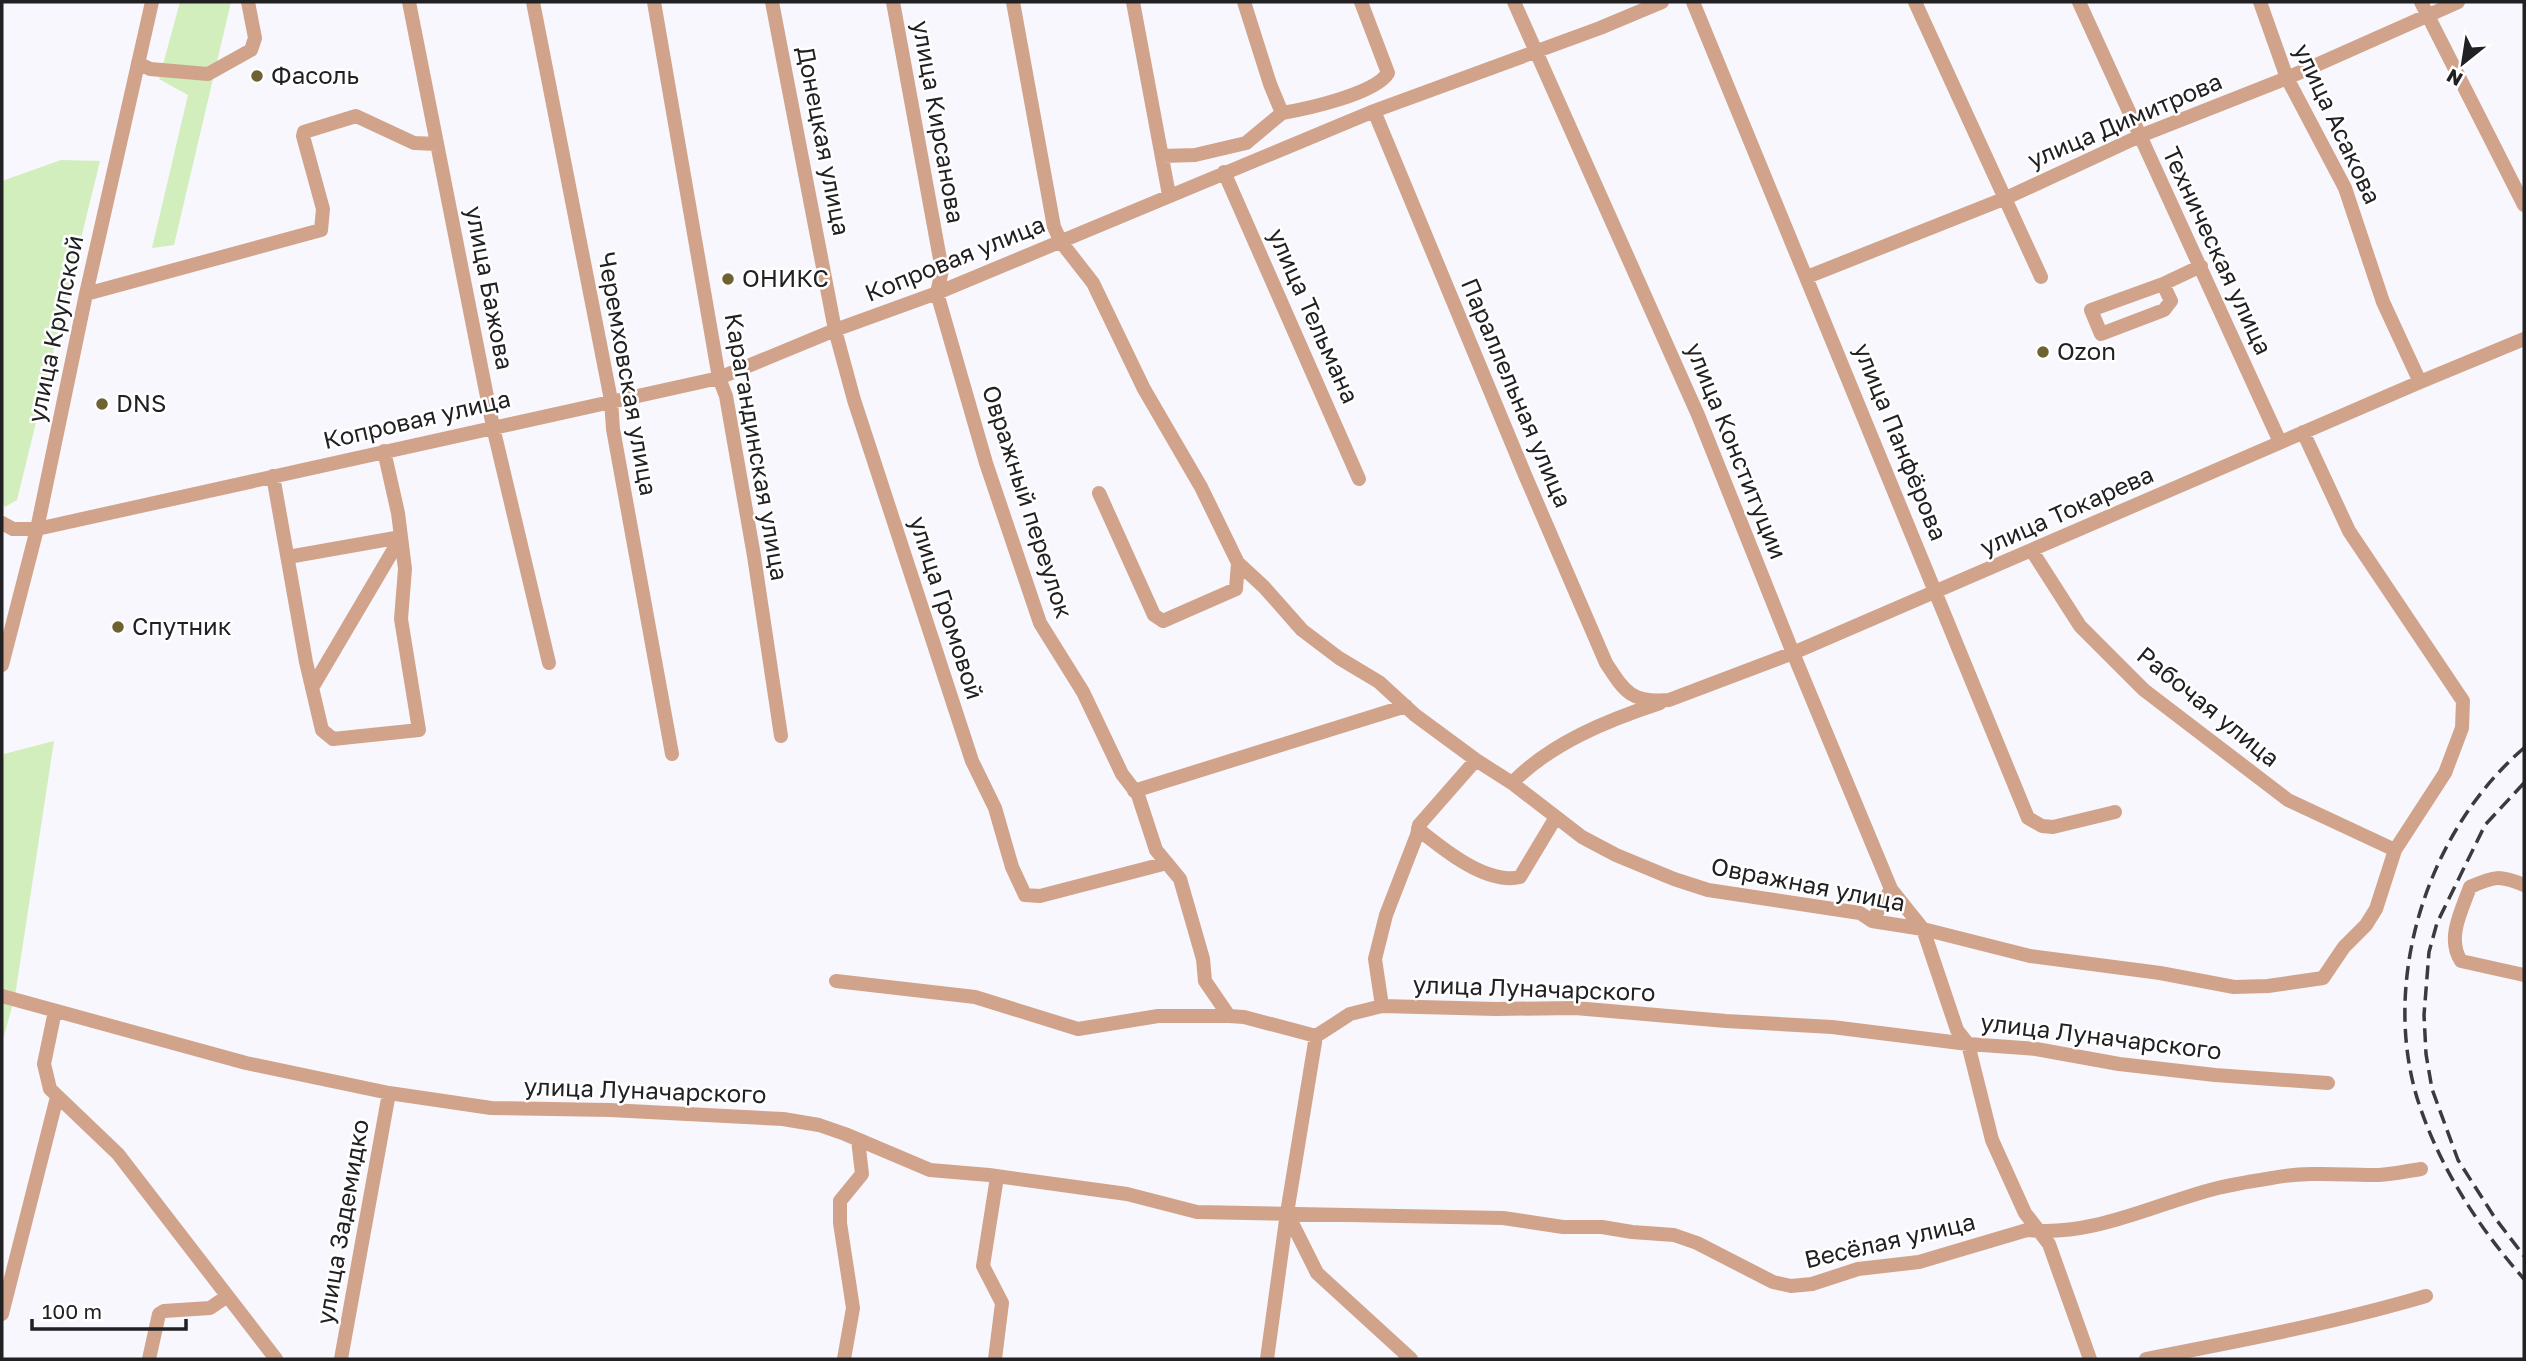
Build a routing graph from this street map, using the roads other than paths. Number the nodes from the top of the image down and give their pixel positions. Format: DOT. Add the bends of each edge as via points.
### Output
graph roads {
  1 [pos="152,2"];
  2 [pos="248,2"];
  3 [pos="409,2"];
  4 [pos="533,2"];
  5 [pos="654,2"];
  6 [pos="772,2"];
  7 [pos="892,2"];
  8 [pos="1013,2"];
  9 [pos="1133,2"];
  10 [pos="1244,2"];
  11 [pos="1361,2"];
  12 [pos="1514,2"];
  13 [pos="1662,2"];
  14 [pos="1693,2"];
  15 [pos="1915,2"];
  16 [pos="2079,2"];
  17 [pos="2260,2"];
  18 [pos="2458,2"];
  19 [pos="2424,8"];
  20 [pos="1537,49"];
  21 [pos="138,63"];
  22 [pos="2287,78"];
  23 [pos="1374,111"];
  24 [pos="1282,113"];
  25 [pos="2140,136"];
  26 [pos="437,144"];
  27 [pos="1162,156"];
  28 [pos="1224,172"];
  29 [pos="1169,195"];
  30 [pos="2006,198"];
  31 [pos="2524,205"];
  32 [pos="1061,242"];
  33 [pos="2201,266"];
  34 [pos="2041,276"];
  35 [pos="1807,277"];
  36 [pos="2164,284"];
  37 [pos="937,293"];
  38 [pos="86,294"];
  39 [pos="835,330"];
  40 [pos="2524,339"];
  41 [pos="719,378"];
  42 [pos="2420,382"];
  43 [pos="611,400"];
  44 [pos="493,427"];
  45 [pos="2303,432"];
  46 [pos="2280,442"];
  47 [pos="384,451"];
  48 [pos="273,476"];
  49 [pos="1359,479"];
  50 [pos="1099,493"];
  51 [pos="2,523"];
  52 [pos="37,529"];
  53 [pos="401,537"];
  54 [pos="2032,551"];
  55 [pos="288,557"];
  56 [pos="1238,563"];
  57 [pos="1937,592"];
  58 [pos="1793,653"];
  59 [pos="550,663"];
  60 [pos="2,666"];
  61 [pos="312,688"];
  62 [pos="1624,690"];
  63 [pos="1669,700"];
  64 [pos="1406,706"];
  65 [pos="781,736"];
  66 [pos="672,754"];
  67 [pos="1476,760"];
  68 [pos="1512,783"];
  69 [pos="1136,793"];
  70 [pos="2115,812"];
  71 [pos="1556,817"];
  72 [pos="1418,830"];
  73 [pos="2395,850"];
  74 [pos="1167,863"];
  75 [pos="2524,885"];
  76 [pos="1891,889"];
  77 [pos="1872,920"];
  78 [pos="1923,929"];
  79 [pos="2524,975"];
  80 [pos="836,981"];
  81 [pos="2,996"];
  82 [pos="1382,1006"];
  83 [pos="55,1011"];
  84 [pos="1229,1016"];
  85 [pos="1316,1036"];
  86 [pos="1968,1044"];
  87 [pos="2328,1083"];
  88 [pos="389,1093"];
  89 [pos="57,1097"];
  90 [pos="858,1140"];
  91 [pos="2421,1169"];
  92 [pos="998,1177"];
  93 [pos="1287,1213"];
  94 [pos="2039,1231"];
  95 [pos="2426,1296"];
  96 [pos="226,1297"];
  97 [pos="2,1314"];
  98 [pos="1397,1353"];
  99 [pos="149,1359"];
  100 [pos="276,1359"];
  101 [pos="341,1359"];
  102 [pos="844,1359"];
  103 [pos="995,1359"];
  104 [pos="1267,1359"];
  105 [pos="1411,1359"];
  106 [pos="2091,1359"];
  107 [pos="2146,1359"];
  1 -- 21 [label="street, улица Крупской"];
  2 -- 21 [label="street" via="255,38 251,50 208,74 150,69"];
  3 -- 26 [label="street, улица Бажова"];
  4 -- 43 [label="street, Черемховская улица"];
  5 -- 41 [label="street, Карагандинская улица"];
  6 -- 39 [label="street, Донецкая улица"];
  7 -- 37 [label="street, улица Кирсанова" via="942,270"];
  8 -- 32 [label="street"];
  9 -- 27 [label="street"];
  10 -- 24 [label="street"];
  11 -- 24 [label="street" via="1388,73 1384,79 1319,106"];
  12 -- 20 [label="street, улица Конституции"];
  13 -- 20 [label="street, Копровая улица"];
  14 -- 35 [label="street, улица Панфёрова"];
  15 -- 30 [label="street"];
  16 -- 25 [label="street, Техническая улица"];
  17 -- 22 [label="street, улица Асакова"];
  18 -- 19 [label="street, улица Димитрова"];
  19 -- 22 [label="street, улица Димитрова"];
  19 -- 31 [label="street"];
  20 -- 23 [label="street, Копровая улица"];
  20 -- 58 [label="street, улица Конституции" via="1698,415"];
  21 -- 38 [label="street, улица Крупской"];
  22 -- 25 [label="street, улица Димитрова"];
  22 -- 42 [label="street, улица Асакова" via="2345,188 2383,302"];
  23 -- 28 [label="street, Копровая улица"];
  23 -- 62 [label="street, Параллельная улица" via="1606,663"];
  24 -- 27 [label="street" via="1246,143 1195,155"];
  25 -- 30 [label="street, улица Димитрова"];
  25 -- 33 [label="street, Техническая улица"];
  26 -- 38 [label="street" via="414,143 356,116 304,132 323,209 321,230"];
  26 -- 44 [label="street, улица Бажова"];
  27 -- 29 [label="street"];
  28 -- 29 [label="street, Копровая улица"];
  28 -- 49 [label="street, улица Тельмана"];
  29 -- 32 [label="street, Копровая улица"];
  30 -- 34 [label="street"];
  30 -- 35 [label="street, улица Димитрова"];
  32 -- 37 [label="street, Копровая улица"];
  32 -- 56 [label="street" via="1093,283"];
  33 -- 36 [label="street"];
  33 -- 46 [label="street, Техническая улица"];
  35 -- 57 [label="street, улица Панфёрова"];
  36 -- 36 [label="street" via="2091,310 2101,334 2164,310 2171,301"];
  37 -- 39 [label="street, Копровая улица"];
  37 -- 69 [label="street, Овражный переулок" via="986,463 1040,623 1083,692 1122,774"];
  38 -- 52 [label="street, улица Крупской"];
  39 -- 41 [label="street, Копровая улица"];
  39 -- 74 [label="street, улица Громовой" via="972,761 995,808 1025,895 1040,896"];
  40 -- 42 [label="street, улица Токарева"];
  41 -- 43 [label="street, Копровая улица"];
  41 -- 65 [label="street, Карагандинская улица" via="752,543"];
  42 -- 45 [label="street, улица Токарева"];
  43 -- 44 [label="street, Копровая улица"];
  43 -- 66 [label="street, Черемховская улица"];
  44 -- 47 [label="street, Копровая улица"];
  44 -- 59 [label="street, улица Бажова"];
  45 -- 46 [label="street, улица Токарева"];
  45 -- 73 [label="street" via="2348,531 2463,701 2462,728 2445,773"];
  46 -- 54 [label="street, улица Токарева"];
  47 -- 48 [label="street, Копровая улица"];
  47 -- 53 [label="street"];
  48 -- 52 [label="street, Копровая улица"];
  48 -- 55 [label="street"];
  50 -- 56 [label="street" via="1154,615 1163,621 1236,589"];
  51 -- 52 [label="street" via="13,529"];
  52 -- 60 [label="street, улица Крупской"];
  53 -- 55 [label="street"];
  53 -- 61 [label="street"];
  53 -- 61 [label="street" via="405,569 401,619 419,730 333,739 322,730"];
  54 -- 57 [label="street, улица Токарева"];
  54 -- 73 [label="street, Рабочая улица" via="2080,626 2144,690 2288,800"];
  55 -- 61 [label="street"];
  56 -- 64 [label="street, Овражная улица" via="1302,630"];
  57 -- 58 [label="street, улица Токарева"];
  57 -- 70 [label="street, улица Панфёрова" via="2028,818 2053,827"];
  58 -- 63 [label="street, улица Токарева"];
  58 -- 76 [label="street, улица Конституции"];
  62 -- 63 [label="street, улица Токарева" via="1634,697"];
  63 -- 68 [label="street" via="1566,743 1538,758"];
  64 -- 67 [label="street, Овражная улица"];
  64 -- 69 [label="street"];
  67 -- 68 [label="street, Овражная улица"];
  67 -- 72 [label="street"];
  68 -- 71 [label="street, Овражная улица"];
  69 -- 74 [label="street, Овражный переулок" via="1156,850"];
  71 -- 72 [label="street" via="1520,877 1507,880 1454,858"];
  71 -- 77 [label="street, Овражная улица" via="1581,837 1674,879 1708,890 1860,913"];
  72 -- 82 [label="street" via="1375,959"];
  73 -- 78 [label="street, Овражная улица" via="2376,909 2366,925 2323,978 2313,980 2234,986 2030,956"];
  74 -- 84 [label="street, Овражный переулок" via="1180,880 1205,981"];
  75 -- 79 [label="street" via="2493,877 2470,887 2455,930 2454,951 2461,961"];
  76 -- 77 [label="street"];
  76 -- 78 [label="street, улица Конституции"];
  77 -- 78 [label="street, Овражная улица"];
  78 -- 86 [label="street" via="1957,1030"];
  80 -- 84 [label="street" via="975,997 1078,1028 1158,1016"];
  81 -- 83 [label="street, улица Луначарского"];
  82 -- 85 [label="street, улица Луначарского" via="1350,1014"];
  82 -- 86 [label="street, улица Луначарского" via="1575,1008 1832,1027"];
  83 -- 88 [label="street, улица Луначарского" via="246,1063"];
  83 -- 89 [label="street" via="44,1064 50,1089"];
  84 -- 85 [label="street"];
  85 -- 93 [label="street"];
  86 -- 87 [label="street, улица Луначарского" via="2036,1049 2215,1075"];
  86 -- 94 [label="street" via="1992,1140 2025,1213"];
  88 -- 90 [label="street, улица Луначарского" via="491,1108 783,1119 819,1125"];
  88 -- 101 [label="street, улица Задемидко"];
  89 -- 96 [label="street" via="118,1154"];
  89 -- 97 [label="street"];
  90 -- 92 [label="street, улица Луначарского" via="930,1170"];
  90 -- 102 [label="street" via="862,1174 840,1201 853,1308"];
  91 -- 94 [label="street, Весёлая улица" via="2382,1175 2275,1177 2214,1189 2081,1228"];
  92 -- 93 [label="street, улица Луначарского" via="1127,1194 1197,1212"];
  92 -- 103 [label="street" via="983,1266 1002,1303"];
  93 -- 94 [label="street, Весёлая улица" via="1503,1218 1674,1235 1773,1282 1791,1286 1858,1269 1919,1262 2027,1230"];
  93 -- 98 [label="street" via="1317,1273"];
  93 -- 104 [label="street"];
  94 -- 106 [label="street" via="2049,1244"];
  95 -- 107 [label="street"];
  96 -- 99 [label="street" via="210,1308 159,1314"];
  96 -- 100 [label="street"];
  98 -- 105 [label="street"];
}
